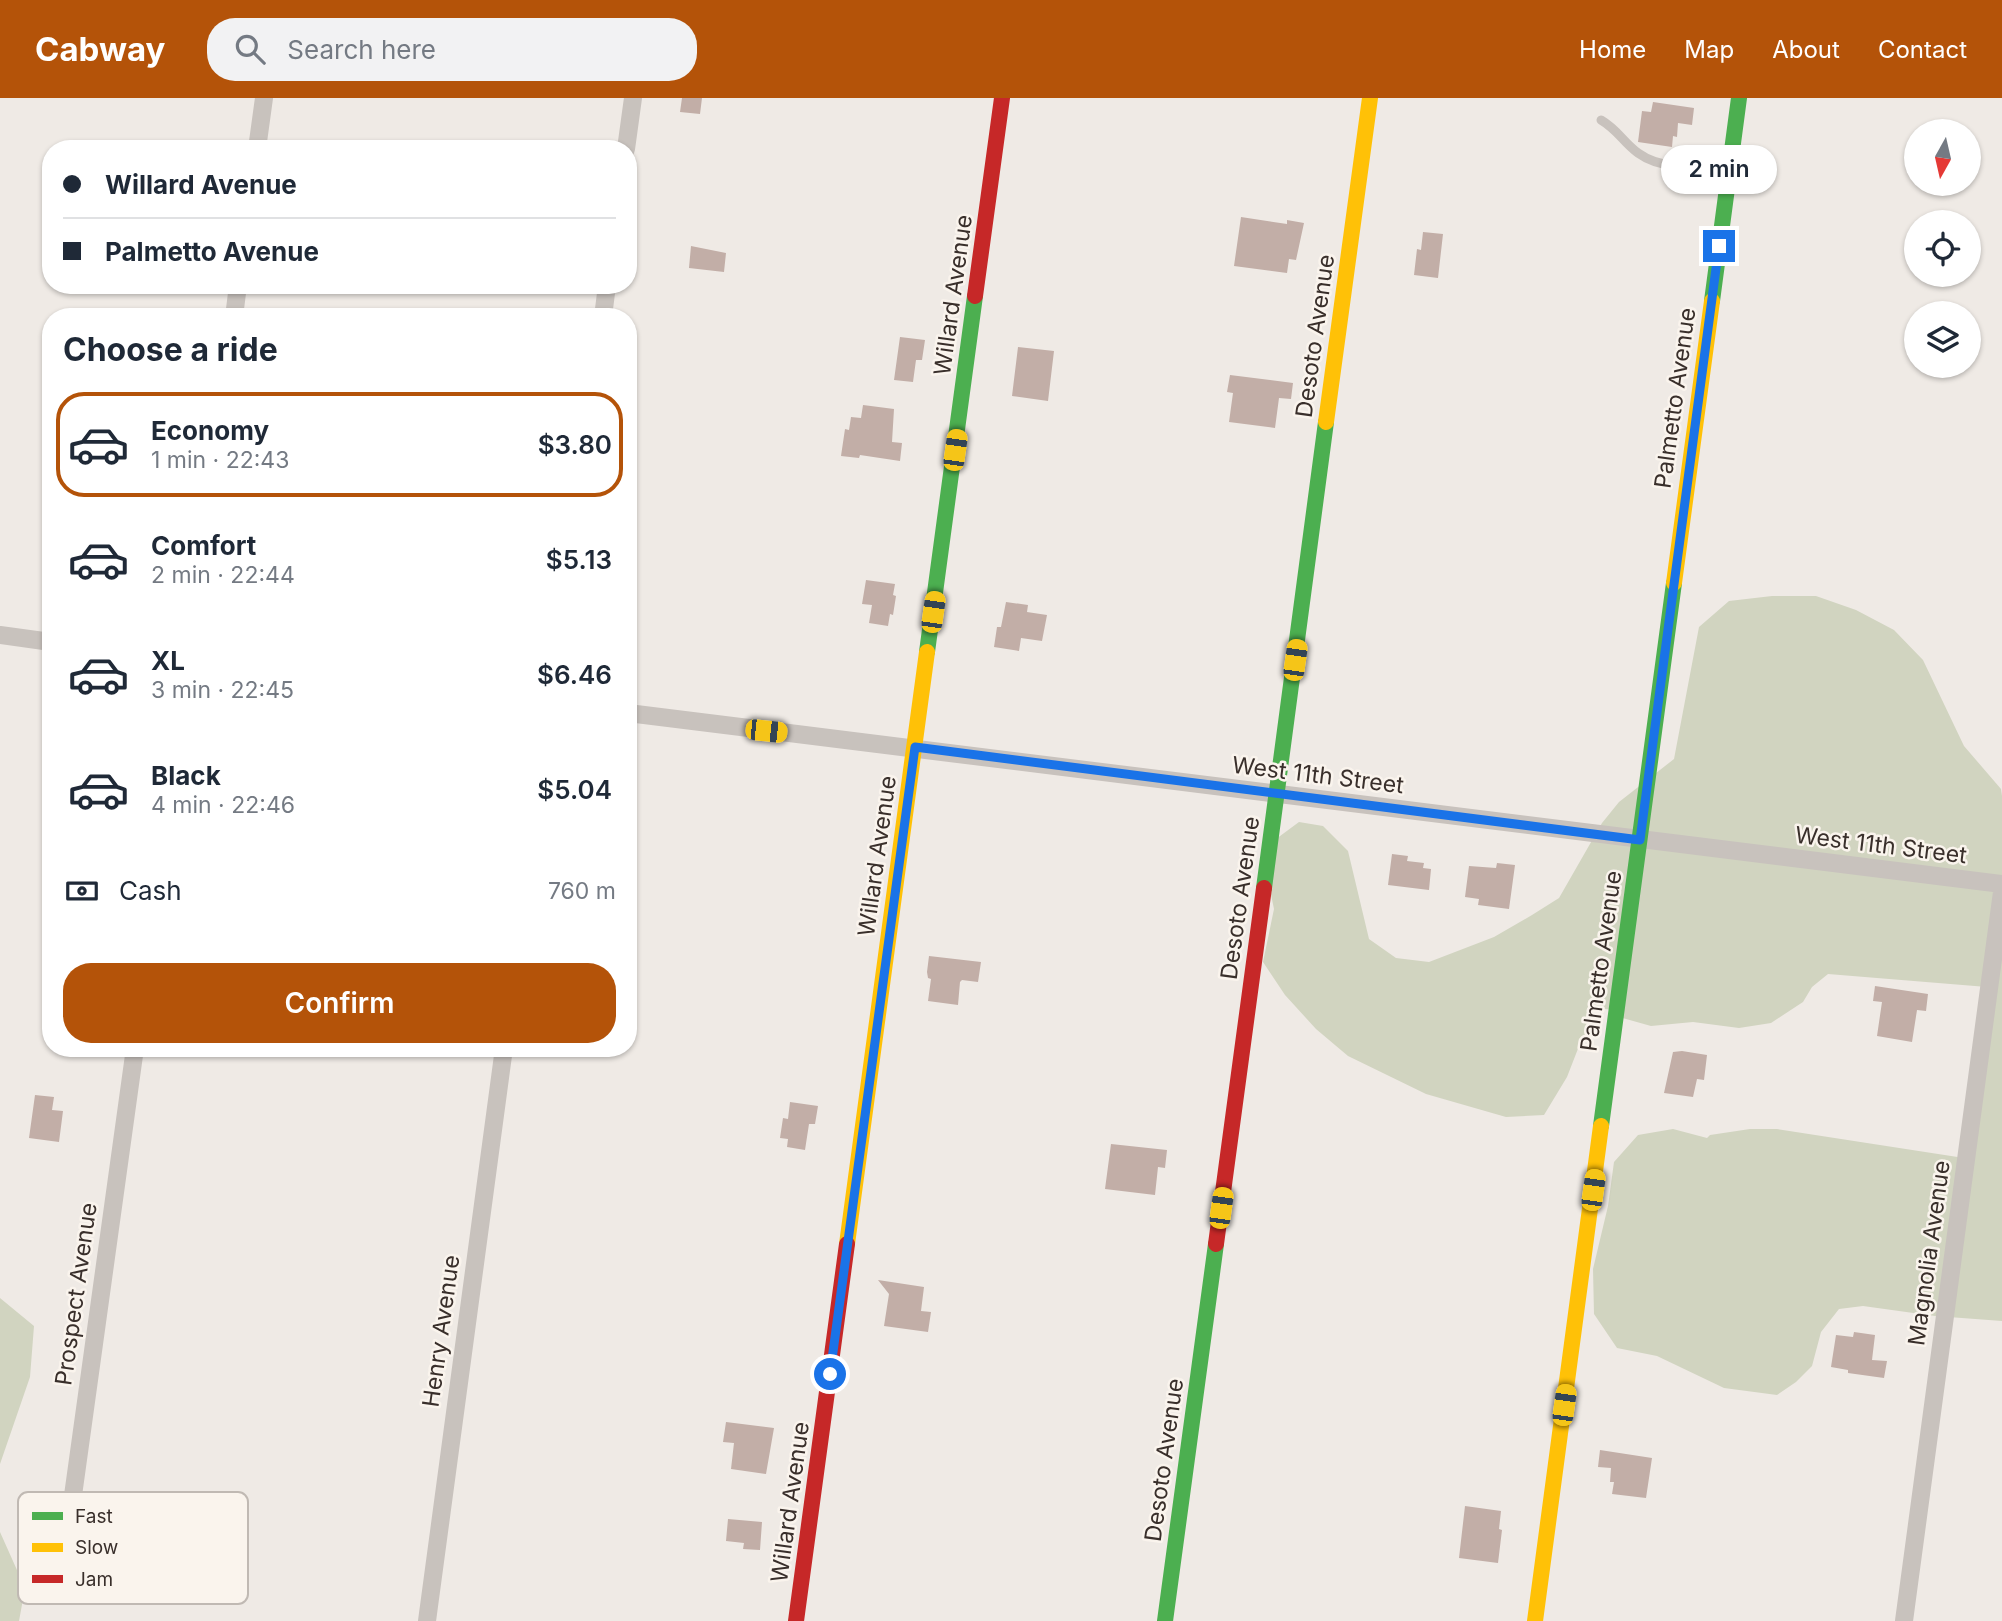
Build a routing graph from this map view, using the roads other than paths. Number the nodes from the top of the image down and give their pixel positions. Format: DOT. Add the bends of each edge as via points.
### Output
graph roads {
  1 [pos="264,98"];
  2 [pos="633,98"];
  3 [pos="1002,98"];
  4 [pos="1370,98"];
  5 [pos="1739,98"];
  6 [pos="1601,120"];
  7 [pos="258,140"];
  8 [pos="627,140"];
  9 [pos="1730,164"];
  10 [pos="0,635"];
  11 [pos="42,641"];
  12 [pos="637,714"];
  13 [pos="915,747"];
  14 [pos="1277,794"];
  15 [pos="1640,840"];
  16 [pos="2002,884"];
  17 [pos="2002,892"];
  18 [pos="134,1057"];
  19 [pos="503,1057"];
  20 [pos="73,1492"];
  21 [pos="427,1621"];
  22 [pos="796,1621"];
  23 [pos="1165,1621"];
  24 [pos="1535,1621"];
  25 [pos="1904,1621"];
  1 -- 7 [label="street"];
  2 -- 8 [label="street"];
  3 -- 13 [label="street, Willard Avenue"];
  4 -- 14 [label="street, Desoto Avenue"];
  5 -- 9 [label="street, Palmetto Avenue"];
  6 -- 9 [label="lane" via="1639,154 1656,162 1682,167"];
  9 -- 15 [label="street, Palmetto Avenue"];
  10 -- 11 [label="street"];
  12 -- 13 [label="street, West 11th Street"];
  13 -- 14 [label="street, West 11th Street"];
  13 -- 22 [label="street, Willard Avenue"];
  14 -- 15 [label="street, West 11th Street"];
  14 -- 23 [label="street, Desoto Avenue"];
  15 -- 16 [label="street, West 11th Street"];
  15 -- 24 [label="street, Palmetto Avenue"];
  17 -- 25 [label="street, Magnolia Avenue"];
  18 -- 20 [label="street, Prospect Avenue"];
  19 -- 21 [label="street, Henry Avenue"];
}
